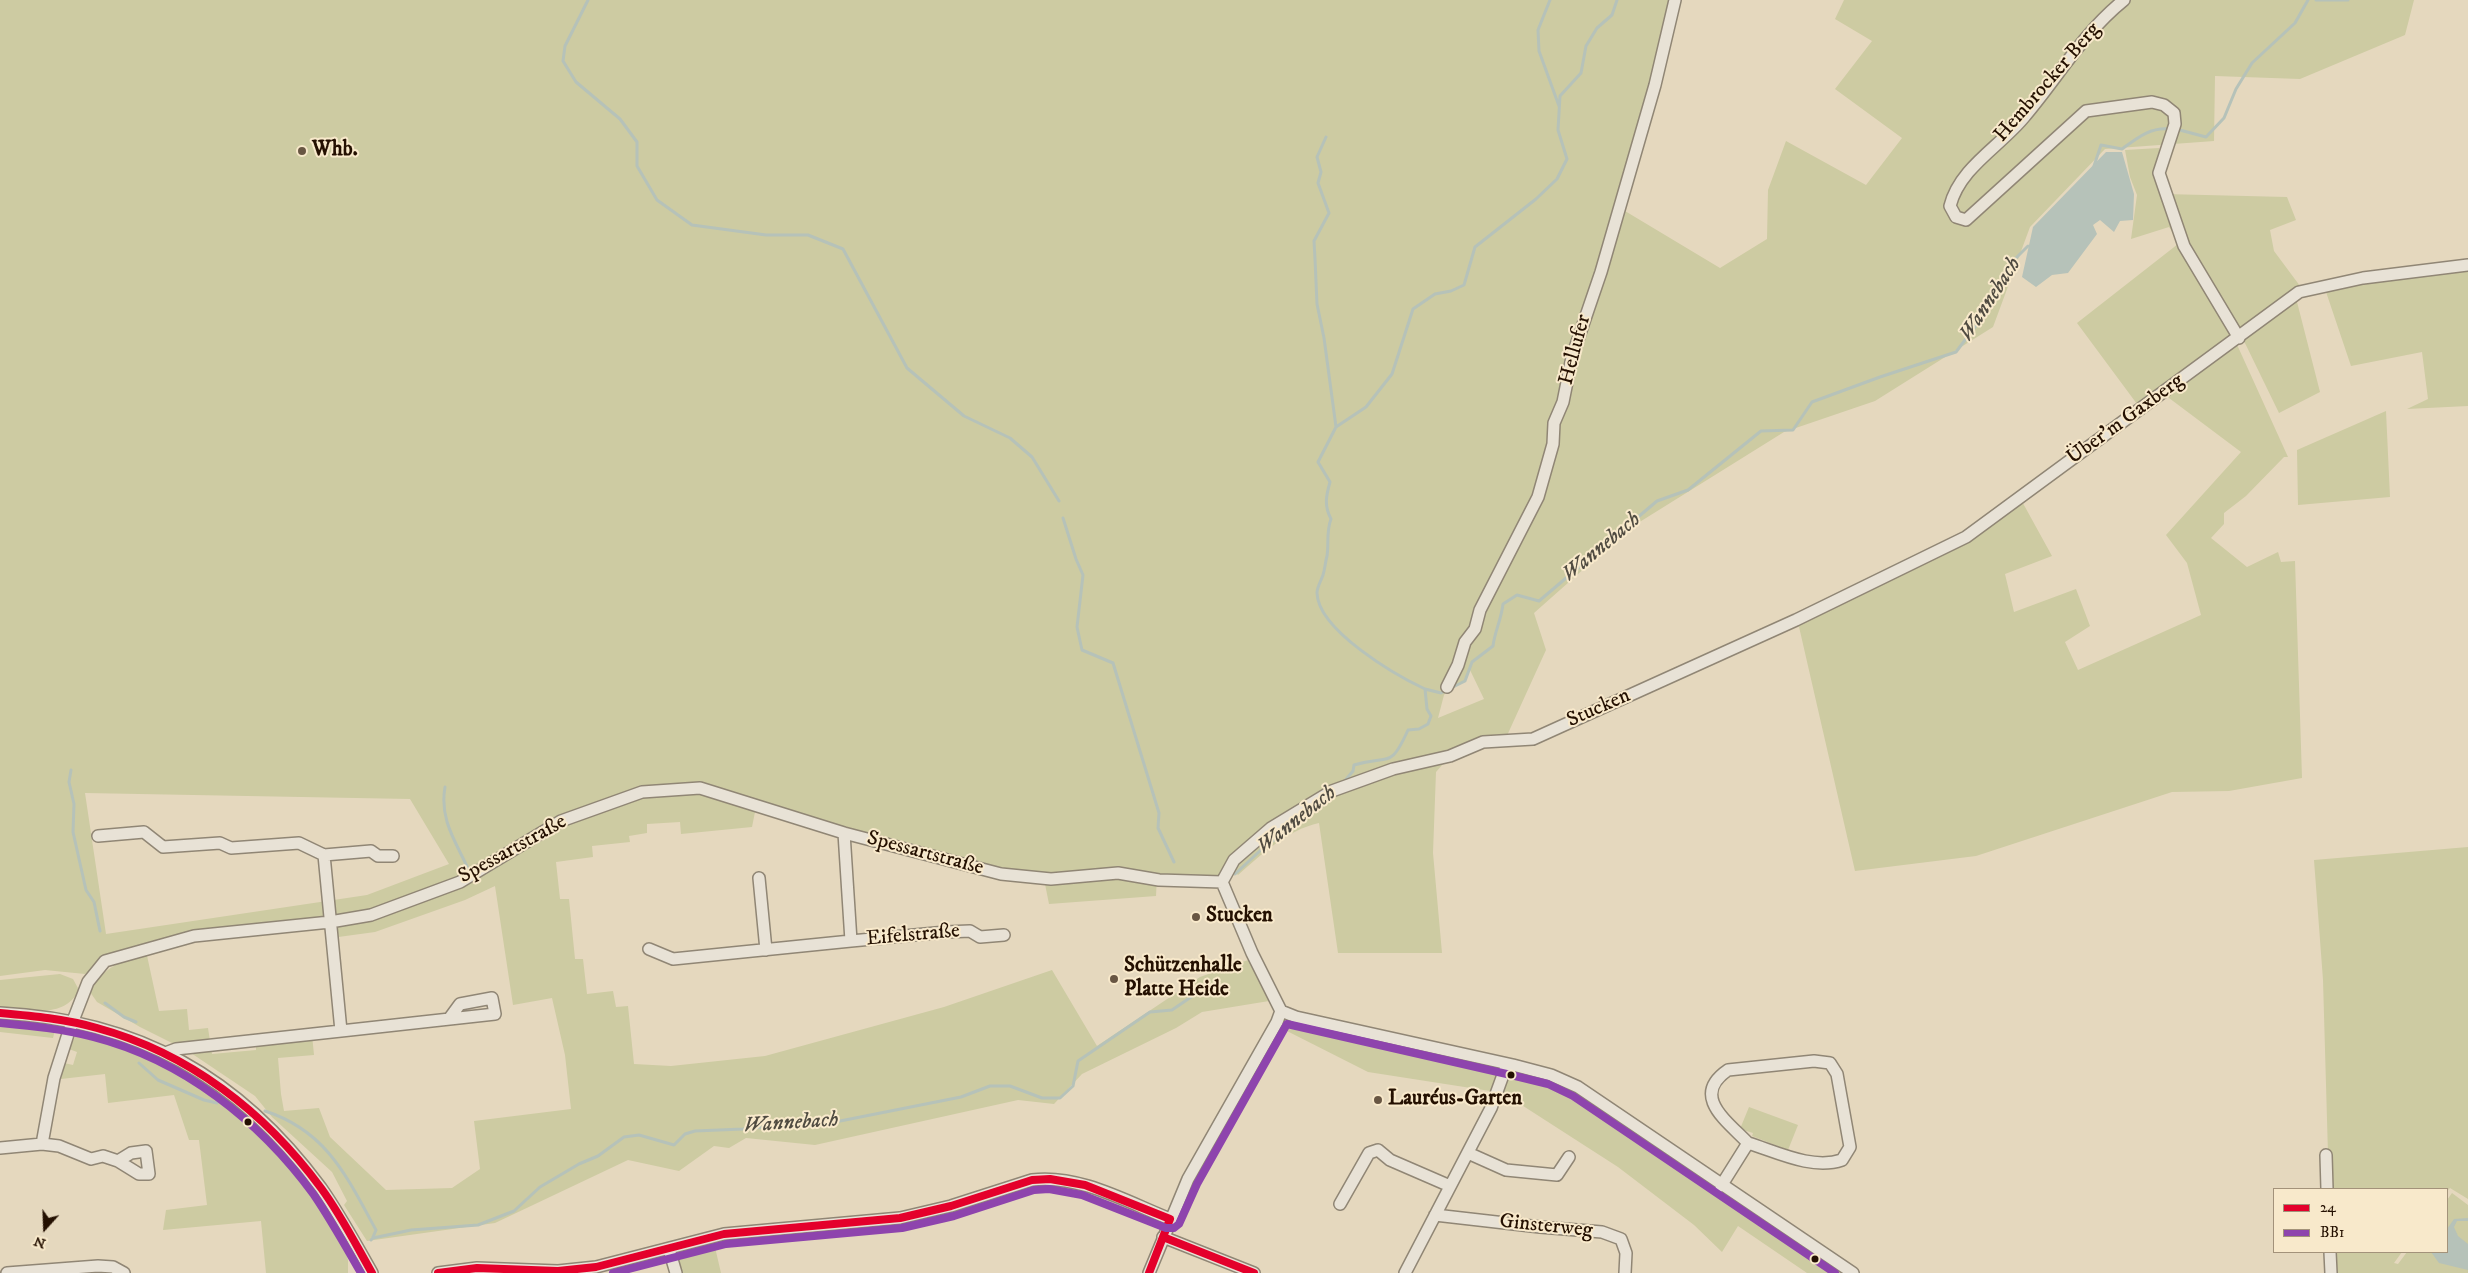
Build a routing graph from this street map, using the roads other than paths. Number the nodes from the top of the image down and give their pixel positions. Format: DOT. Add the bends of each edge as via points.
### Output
graph roads {
  1 [pos="1675,0"];
  2 [pos="2124,0"];
  3 [pos="2468,265"];
  4 [pos="2239,338"];
  5 [pos="1796,620"];
  6 [pos="1447,687"];
  7 [pos="844,833"];
  8 [pos="98,836"];
  9 [pos="324,855"];
  10 [pos="393,856"];
  11 [pos="759,878"];
  12 [pos="1222,882"];
  13 [pos="330,922"];
  14 [pos="1004,935"];
  15 [pos="851,941"];
  16 [pos="649,949"];
  17 [pos="766,950"];
  18 [pos="1281,1011"];
  19 [pos="0,1013"];
  20 [pos="448,1019"];
  21 [pos="73,1020"];
  22 [pos="341,1031"];
  23 [pos="168,1052"];
  24 [pos="1506,1064"];
  25 [pos="1748,1143"];
  26 [pos="42,1144"];
  27 [pos="0,1148"];
  28 [pos="1468,1153"];
  29 [pos="2326,1155"];
  30 [pos="1569,1157"];
  31 [pos="118,1161"];
  32 [pos="1450,1186"];
  33 [pos="1721,1186"];
  34 [pos="2327,1188"];
  35 [pos="1340,1204"];
  36 [pos="1435,1214"];
  37 [pos="1170,1219"];
  38 [pos="1163,1237"];
  39 [pos="669,1249"];
  40 [pos="2330,1253"];
  41 [pos="27,1272"];
  42 [pos="8,1273"];
  43 [pos="124,1273"];
  44 [pos="372,1273"];
  45 [pos="438,1273"];
  46 [pos="676,1273"];
  47 [pos="1149,1273"];
  48 [pos="1254,1273"];
  49 [pos="1405,1273"];
  50 [pos="1625,1273"];
  51 [pos="1853,1273"];
  52 [pos="2331,1273"];
  1 -- 6 [label="street, Hellufer" via="1655,85 1601,272 1572,357 1538,497 1480,610 1475,629 1465,642"];
  2 -- 4 [label="street, Hembrocker Berg" via="2071,54 2024,118 1986,153 1954,191 1950,206 1956,217 1966,220 2086,111 2152,102 2164,105 2174,113 2175,124 2159,174 2184,246"];
  3 -- 4 [label="street, Über'm Gaxberg" via="2363,278 2299,292"];
  4 -- 5 [label="street, Über'm Gaxberg" via="1966,537"];
  5 -- 12 [label="street, Stucken" via="1533,739 1482,742 1450,756 1393,769 1332,791 1271,828 1234,860"];
  7 -- 12 [label="street, Spessartstraße" via="1001,874 1051,879 1118,873 1160,880"];
  7 -- 13 [label="street, Spessartstraße" via="700,788 642,792 561,821 460,882 371,915"];
  7 -- 15 [label="street, Eifelstraße"];
  8 -- 9 [label="street" via="144,832 163,847 220,843 232,848 299,843"];
  9 -- 10 [label="street" via="371,851 378,856"];
  9 -- 13 [label="street"];
  11 -- 17 [label="street"];
  12 -- 18 [label="street"];
  13 -- 21 [label="street, Spessartstraße" via="194,936 105,961 88,982"];
  13 -- 22 [label="street"];
  14 -- 15 [label="street, Eifelstraße" via="980,938 970,931"];
  15 -- 17 [label="street, Eifelstraße"];
  16 -- 17 [label="street, Eifelstraße" via="673,959"];
  18 -- 24 [label="street"];
  18 -- 37 [label="street" via="1188,1179"];
  19 -- 21 [label="street"];
  20 -- 22 [label="street"];
  21 -- 23 [label="street"];
  21 -- 26 [label="street, Spessartstraße" via="54,1078"];
  22 -- 23 [label="street"];
  23 -- 44 [label="street" via="231,1094 286,1146 321,1189"];
  24 -- 28 [label="street" via="1491,1108"];
  24 -- 33 [label="street" via="1551,1075 1578,1087"];
  25 -- 25 [label="street" via="1810,1162 1831,1164 1842,1160 1850,1147 1837,1074 1830,1063 1814,1061 1728,1070 1716,1078 1711,1091 1713,1105"];
  25 -- 33 [label="street"];
  26 -- 27 [label="street"];
  26 -- 31 [label="street" via="59,1146 91,1159 103,1156"];
  28 -- 30 [label="street" via="1506,1170 1557,1175"];
  28 -- 32 [label="street"];
  29 -- 34 [label="street"];
  32 -- 35 [label="street" via="1390,1160 1378,1150 1368,1153"];
  32 -- 36 [label="street"];
  33 -- 51 [label="street"];
  36 -- 49 [label="street"];
  36 -- 50 [label="street, Ginsterweg" via="1602,1232 1621,1240 1626,1253"];
  37 -- 38 [label="street"];
  37 -- 39 [label="street" via="1084,1185 1044,1178 900,1218 724,1234"];
  38 -- 47 [label="street"];
  38 -- 48 [label="street"];
  39 -- 45 [label="street" via="576,1270 477,1268"];
  39 -- 46 [label="street"];
  40 -- 52 [label="street"];
  41 -- 42 [label="street"];
  41 -- 43 [label="street" via="98,1266 113,1267"];
}
